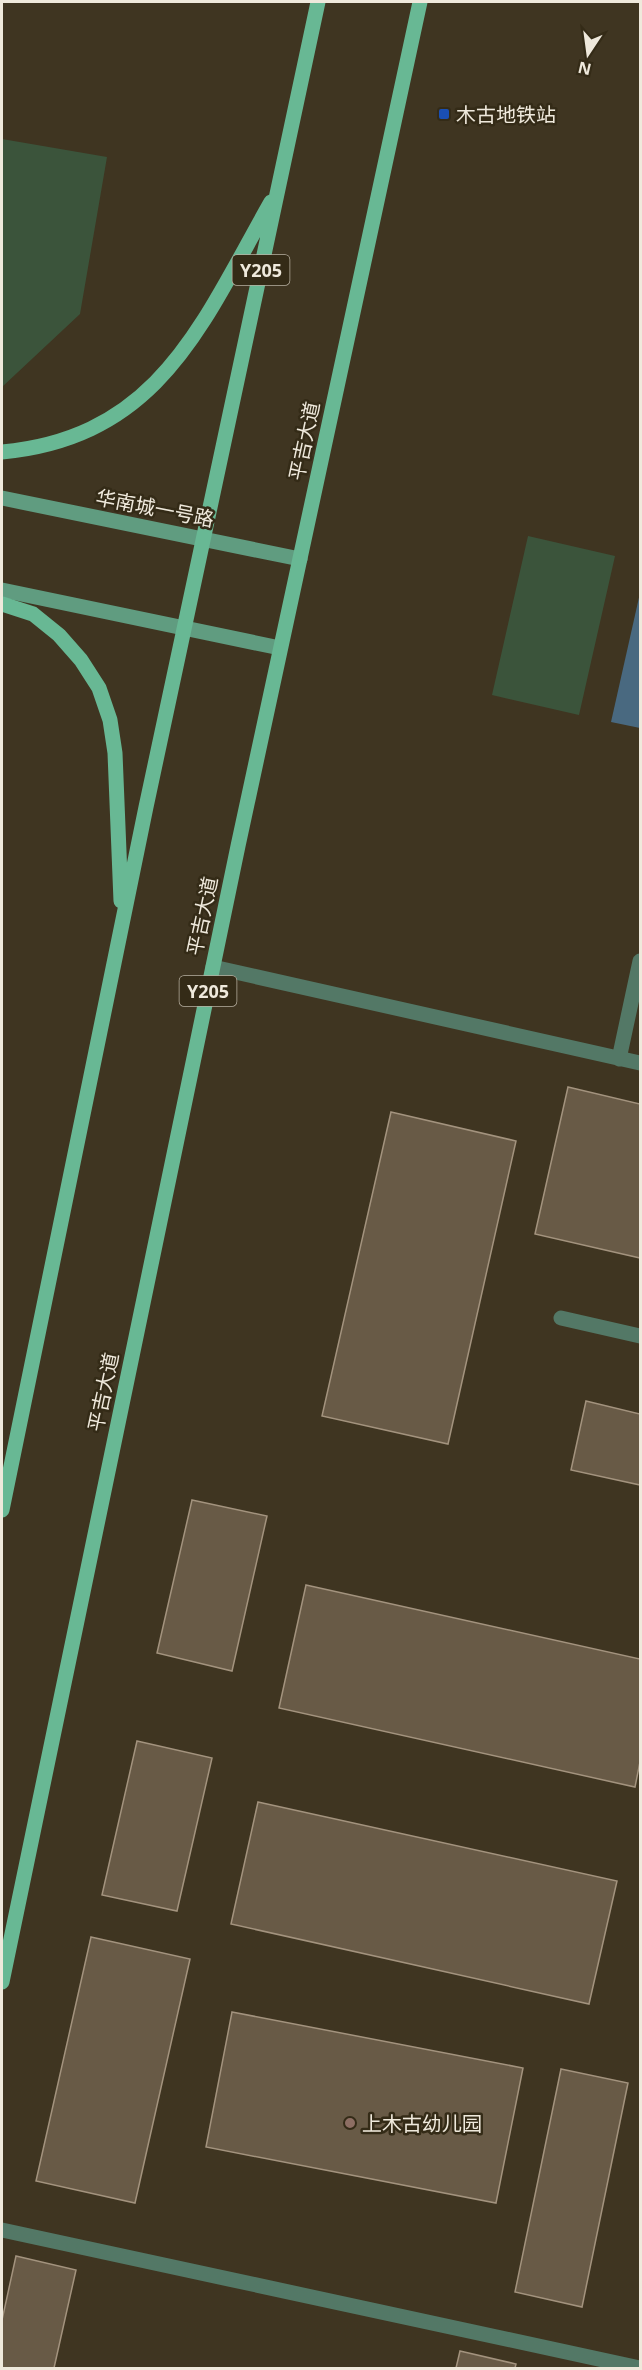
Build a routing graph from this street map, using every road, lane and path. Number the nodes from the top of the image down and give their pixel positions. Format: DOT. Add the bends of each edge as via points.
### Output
graph roads {
  1 [pos="318,2"];
  2 [pos="420,2"];
  3 [pos="278,189"];
  4 [pos="2,452"];
  5 [pos="2,498"];
  6 [pos="204,539"];
  7 [pos="300,559"];
  8 [pos="2,590"];
  9 [pos="2,604"];
  10 [pos="184,628"];
  11 [pos="280,648"];
  12 [pos="123,923"];
  13 [pos="640,965"];
  14 [pos="213,967"];
  15 [pos="619,1059"];
  16 [pos="640,1063"];
  17 [pos="561,1318"];
  18 [pos="640,1336"];
  19 [pos="2,1510"];
  20 [pos="2,1982"];
  21 [pos="2,2230"];
  22 [pos="640,2368"];
  1 -- 3 [label="main road, Y205"];
  2 -- 7 [label="main road, 平吉大道 / Y205"];
  3 -- 4 [label="main road" via="202,323 163,376 111,418 81,433 49,444"];
  3 -- 6 [label="main road, Y205"];
  5 -- 6 [label="street, 华南城一号路"];
  6 -- 7 [label="street, 华南城一号路"];
  6 -- 10 [label="main road, Y205"];
  7 -- 11 [label="main road, 平吉大道 / Y205"];
  8 -- 10 [label="street"];
  9 -- 12 [label="main road" via="33,614 59,635 99,688 110,720 115,753"];
  10 -- 11 [label="street"];
  10 -- 12 [label="main road, Y205"];
  11 -- 14 [label="main road, 平吉大道 / Y205"];
  12 -- 19 [label="main road, Y205"];
  13 -- 15 [label="street"];
  14 -- 15 [label="street"];
  14 -- 20 [label="main road, 平吉大道 / Y205"];
  15 -- 16 [label="street"];
  17 -- 18 [label="street"];
  21 -- 22 [label="street"];
}
